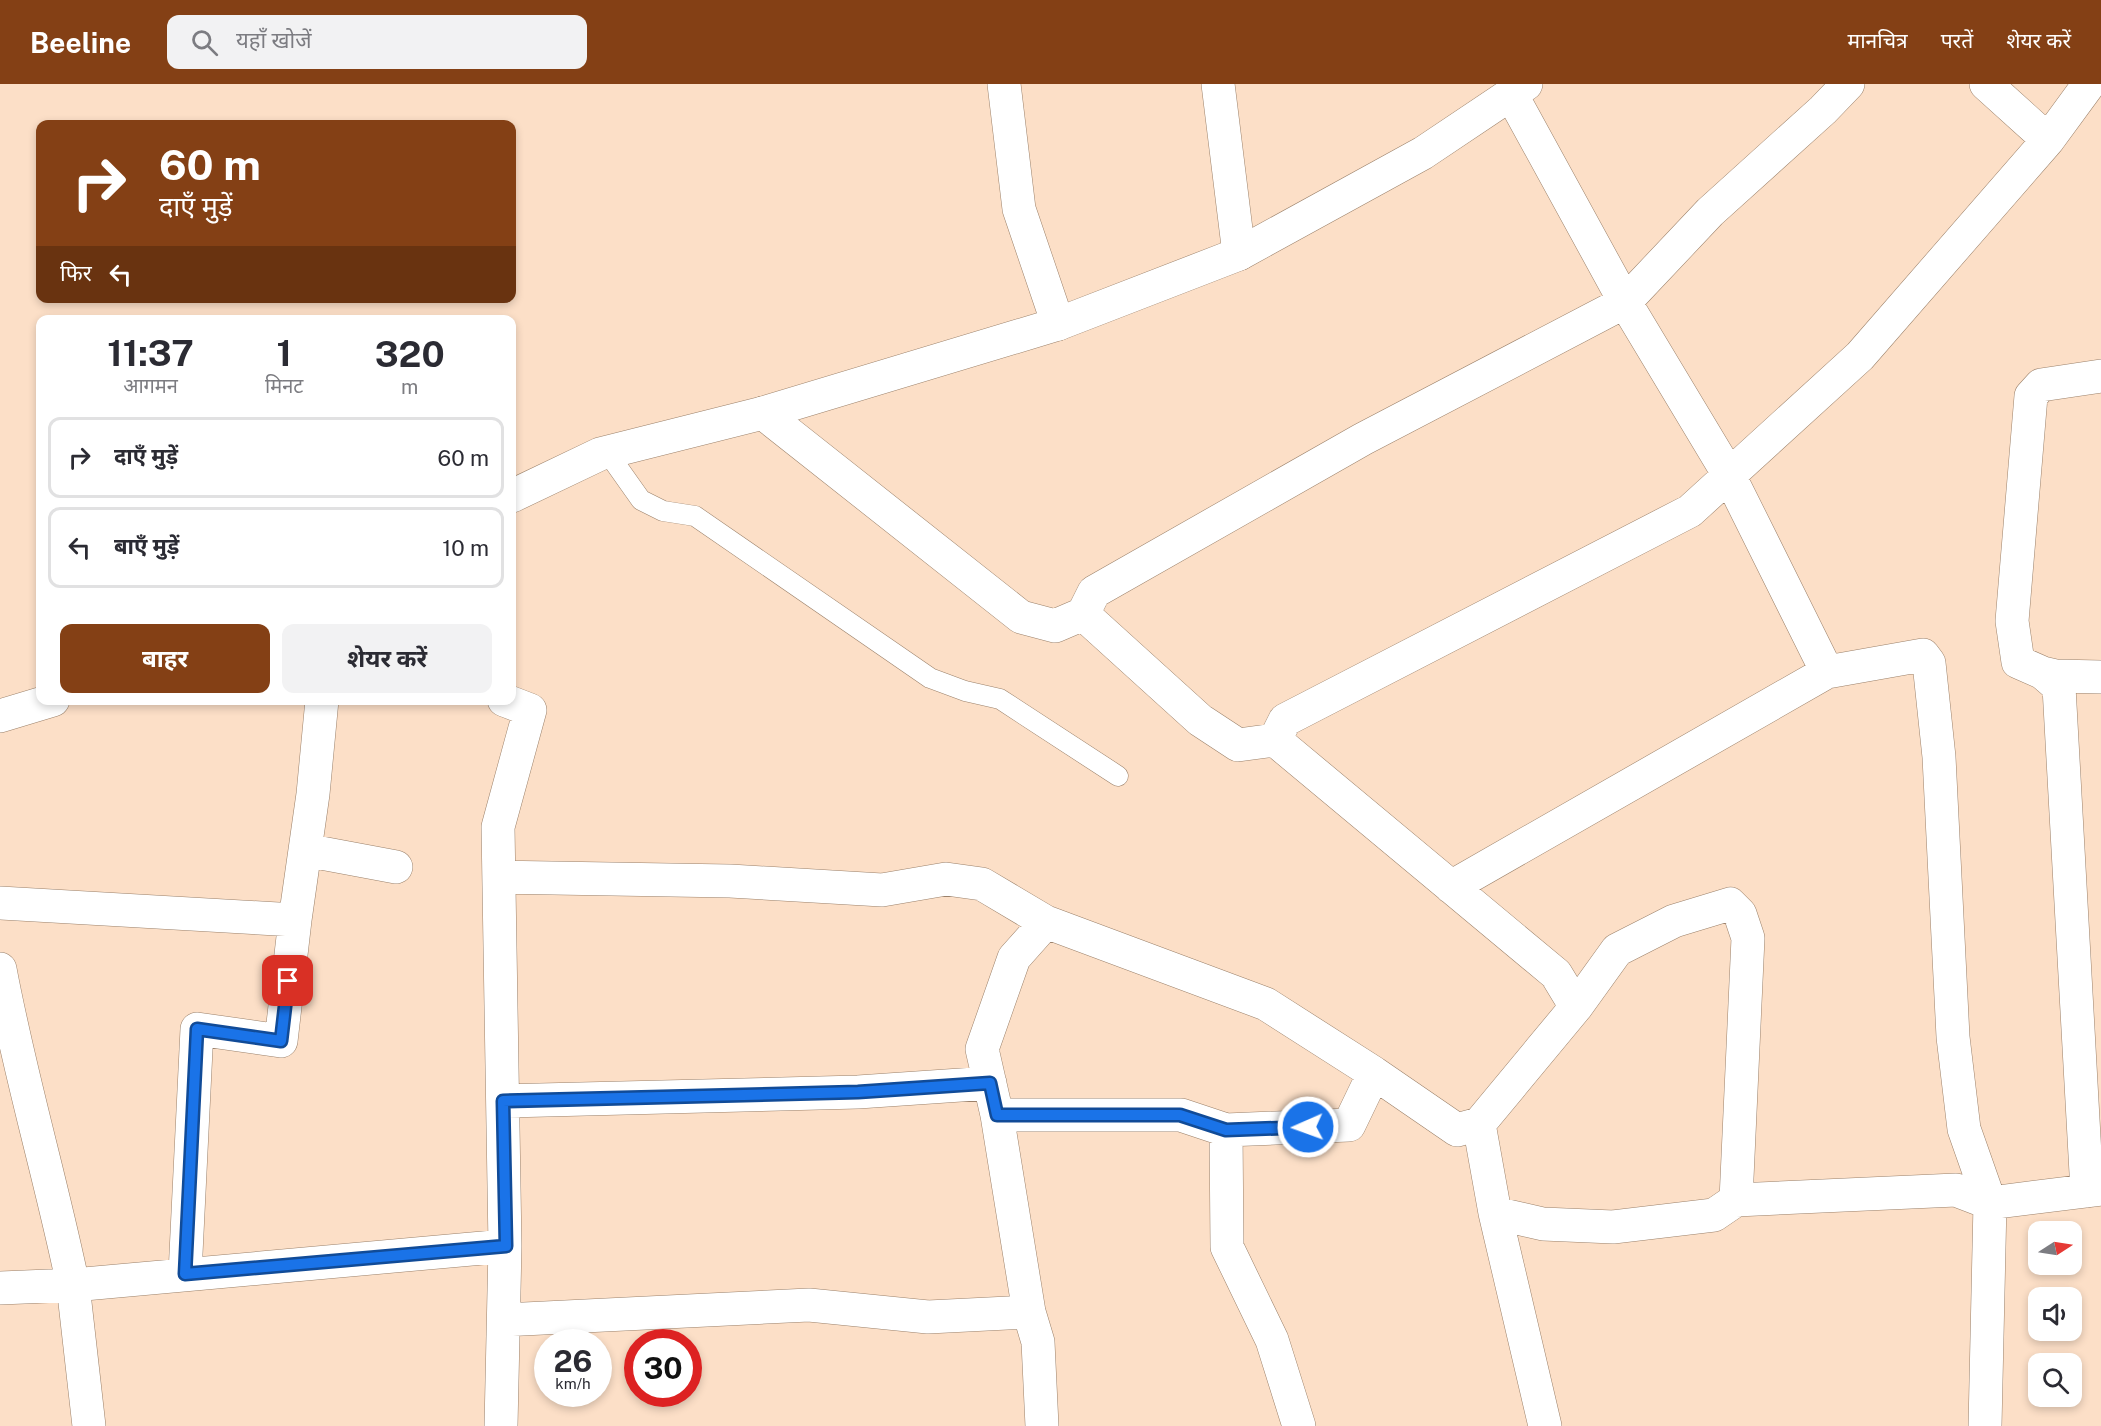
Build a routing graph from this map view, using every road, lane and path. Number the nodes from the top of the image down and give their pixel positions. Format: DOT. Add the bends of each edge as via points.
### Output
graph roads {
  1 [pos="1004,84"];
  2 [pos="1218,84"];
  3 [pos="1848,84"];
  4 [pos="1986,84"];
  5 [pos="2089,84"];
  6 [pos="1518,89"];
  7 [pos="2048,140"];
  8 [pos="1239,254"];
  9 [pos="1625,302"];
  10 [pos="1058,324"];
  11 [pos="2101,376"];
  12 [pos="763,413"];
  13 [pos="607,452"];
  14 [pos="1729,475"];
  15 [pos="516,494"];
  16 [pos="1083,614"];
  17 [pos="1827,672"];
  18 [pos="2043,673"];
  19 [pos="2101,677"];
  20 [pos="36,705"];
  21 [pos="322,705"];
  22 [pos="516,705"];
  23 [pos="0,716"];
  24 [pos="1275,740"];
  25 [pos="1119,776"];
  26 [pos="305,850"];
  27 [pos="396,867"];
  28 [pos="499,877"];
  29 [pos="1451,887"];
  30 [pos="0,903"];
  31 [pos="295,920"];
  32 [pos="1046,922"];
  33 [pos="0,969"];
  34 [pos="1576,1007"];
  35 [pos="6,1028"];
  36 [pos="1374,1073"];
  37 [pos="990,1083"];
  38 [pos="503,1101"];
  39 [pos="997,1115"];
  40 [pos="1479,1124"];
  41 [pos="1226,1130"];
  42 [pos="2094,1190"];
  43 [pos="1736,1200"];
  44 [pos="1990,1203"];
  45 [pos="1495,1213"];
  46 [pos="506,1246"];
  47 [pos="185,1274"];
  48 [pos="74,1285"];
  49 [pos="0,1288"];
  50 [pos="1029,1312"];
  51 [pos="504,1320"];
  52 [pos="89,1426"];
  53 [pos="501,1426"];
  54 [pos="1042,1426"];
  55 [pos="1299,1426"];
  56 [pos="1545,1426"];
  57 [pos="1985,1426"];
  1 -- 10 [label="street" via="1019,208"];
  2 -- 8 [label="street"];
  3 -- 9 [label="street" via="1710,212"];
  4 -- 7 [label="street"];
  5 -- 7 [label="street"];
  6 -- 8 [label="street" via="1423,153"];
  6 -- 9 [label="street"];
  7 -- 14 [label="street" via="1860,356"];
  8 -- 10 [label="street"];
  9 -- 14 [label="street"];
  9 -- 16 [label="street" via="1363,439 1094,592"];
  10 -- 12 [label="street"];
  11 -- 18 [label="street" via="2041,385 2031,396 2012,621 2018,662"];
  12 -- 13 [label="street"];
  12 -- 16 [label="street" via="1021,617 1055,626"];
  13 -- 15 [label="street"];
  13 -- 25 [label="lane" via="641,500 663,511 695,516 930,678 1000,699"];
  14 -- 17 [label="street"];
  14 -- 24 [label="street" via="1690,511 1285,720"];
  16 -- 24 [label="street" via="1200,720 1238,745"];
  17 -- 29 [label="street"];
  17 -- 44 [label="street" via="1923,656 1929,663 1939,757 1953,1037 1964,1129"];
  18 -- 19 [label="street"];
  18 -- 42 [label="street" via="2059,687"];
  20 -- 23 [label="street"];
  21 -- 26 [label="street"];
  22 -- 28 [label="street" via="530,710 498,827"];
  24 -- 29 [label="street"];
  26 -- 27 [label="street"];
  26 -- 31 [label="street"];
  28 -- 32 [label="street" via="730,881 882,890 946,879 982,884"];
  28 -- 38 [label="street"];
  29 -- 34 [label="street" via="1556,975"];
  30 -- 31 [label="street"];
  31 -- 47 [label="street" via="281,1041 197,1029"];
  32 -- 36 [label="street" via="1266,1004"];
  32 -- 37 [label="street" via="1014,957 982,1049"];
  33 -- 35 [label="street"];
  34 -- 40 [label="street"];
  34 -- 43 [label="street" via="1617,950 1674,921 1730,904 1740,914 1748,938"];
  35 -- 48 [label="street" via="61,1224"];
  36 -- 40 [label="street" via="1457,1130"];
  36 -- 41 [label="street" via="1349,1125"];
  37 -- 38 [label="street" via="858,1092"];
  37 -- 39 [label="street"];
  38 -- 46 [label="street"];
  39 -- 41 [label="street" via="1180,1115"];
  39 -- 50 [label="street"];
  40 -- 45 [label="street"];
  41 -- 55 [label="street" via="1227,1247 1272,1340"];
  42 -- 44 [label="street"];
  43 -- 44 [label="street" via="1956,1190"];
  43 -- 45 [label="street" via="1714,1215 1613,1227 1543,1224"];
  44 -- 57 [label="street"];
  45 -- 56 [label="street"];
  46 -- 47 [label="street"];
  46 -- 51 [label="street"];
  47 -- 48 [label="street"];
  48 -- 49 [label="street"];
  48 -- 52 [label="street"];
  50 -- 51 [label="street" via="928,1317 809,1305"];
  50 -- 54 [label="street" via="1038,1342"];
  51 -- 53 [label="street"];
}
